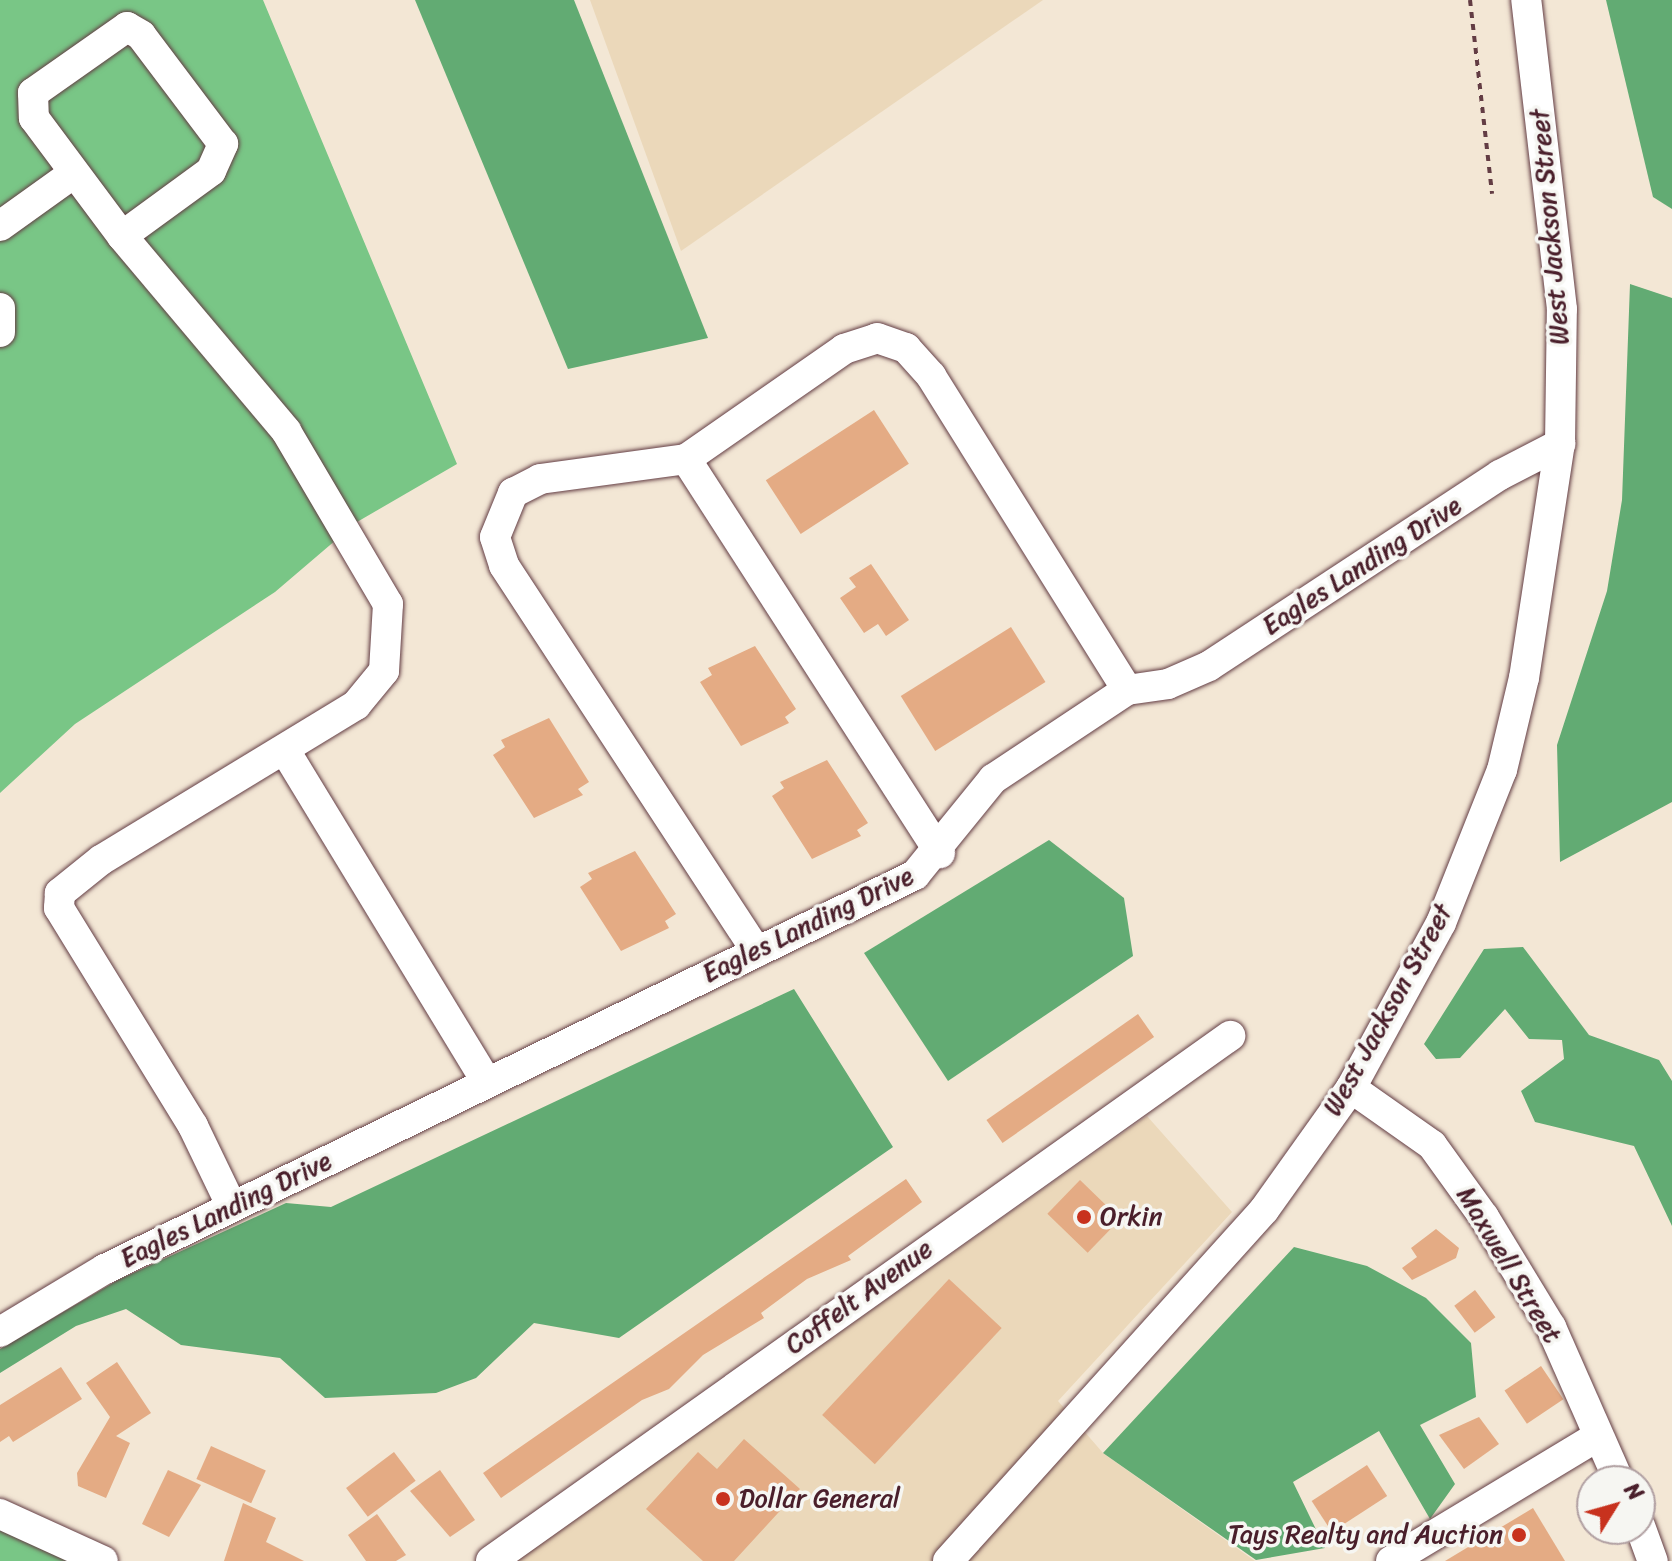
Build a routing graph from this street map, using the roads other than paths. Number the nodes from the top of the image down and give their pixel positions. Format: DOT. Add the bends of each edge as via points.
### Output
graph roads {
  1 [pos="1526,0"];
  2 [pos="74,173"];
  3 [pos="0,226"];
  4 [pos="122,236"];
  5 [pos="0,308"];
  6 [pos="0,332"];
  7 [pos="1560,444"];
  8 [pos="686,459"];
  9 [pos="1127,690"];
  10 [pos="286,752"];
  11 [pos="940,853"];
  12 [pos="757,952"];
  13 [pos="1230,1036"];
  14 [pos="487,1082"];
  15 [pos="1351,1088"];
  16 [pos="232,1207"];
  17 [pos="0,1332"];
  18 [pos="1598,1436"];
  19 [pos="1612,1465"];
  20 [pos="0,1514"];
  21 [pos="103,1561"];
  22 [pos="491,1561"];
  23 [pos="948,1561"];
  24 [pos="1391,1561"];
  1 -- 7 [label="street, West Jackson Street" via="1562,309"];
  2 -- 3 [label="street"];
  2 -- 4 [label="street"];
  2 -- 4 [label="street" via="28,104 127,27 141,35 223,144 211,171"];
  4 -- 10 [label="street" via="286,431 388,604 384,671 356,705"];
  5 -- 6 [label="street"];
  7 -- 9 [label="street, Eagles Landing Drive" via="1500,475 1209,666 1168,684"];
  7 -- 15 [label="street, West Jackson Street" via="1524,678 1502,770 1441,923"];
  8 -- 9 [label="street" via="844,349 877,338 906,348"];
  8 -- 11 [label="street"];
  8 -- 12 [label="street" via="540,479 513,493 495,537 504,565"];
  9 -- 11 [label="street, Eagles Landing Drive" via="993,779"];
  10 -- 14 [label="street"];
  10 -- 16 [label="street" via="101,860 60,893 59,908 193,1126"];
  11 -- 12 [label="street, Eagles Landing Drive" via="915,875"];
  12 -- 14 [label="street, Eagles Landing Drive"];
  13 -- 22 [label="street, Coffelt Avenue"];
  14 -- 16 [label="street, Eagles Landing Drive"];
  15 -- 18 [label="street, Maxwell Street" via="1432,1145 1484,1217 1551,1327"];
  15 -- 23 [label="street, West Jackson Street" via="1264,1210"];
  16 -- 17 [label="street, Eagles Landing Drive"];
  18 -- 19 [label="street, Maxwell Street"];
  18 -- 24 [label="street"];
  20 -- 21 [label="street"];
}
